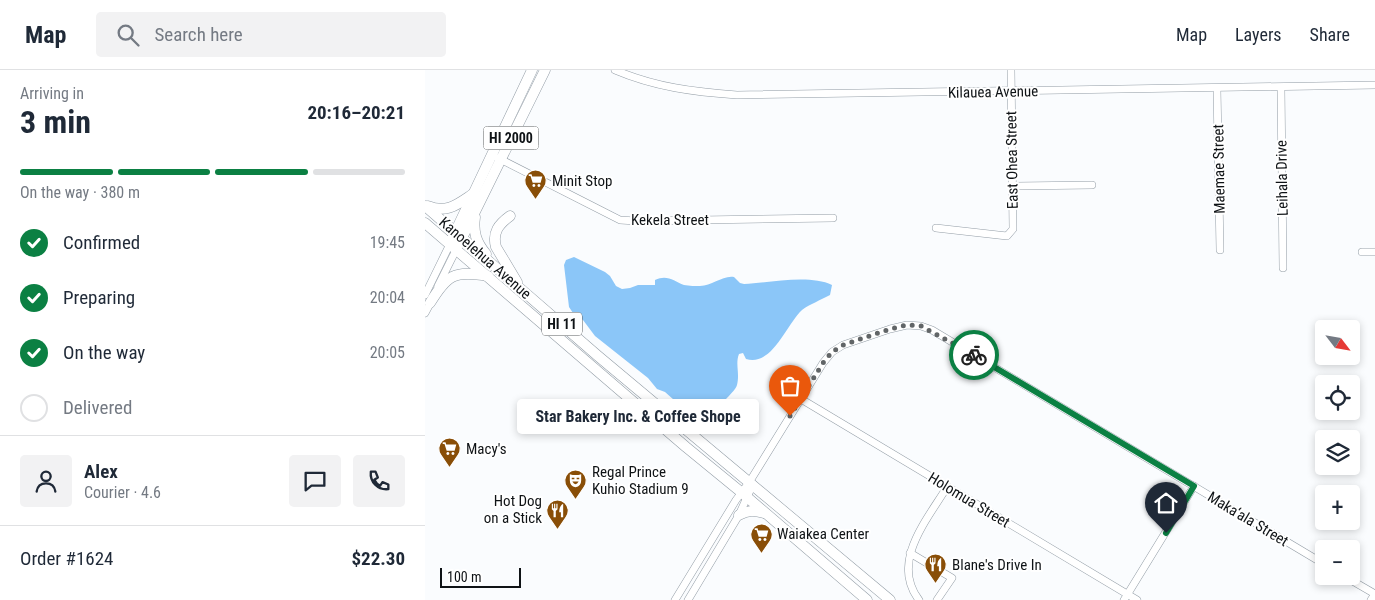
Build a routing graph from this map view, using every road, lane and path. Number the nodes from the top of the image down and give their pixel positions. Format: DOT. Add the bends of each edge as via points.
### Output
graph roads {
  1 [pos="532,70"];
  2 [pos="545,70"];
  3 [pos="615,70"];
  4 [pos="1011,70"];
  5 [pos="1375,85"];
  6 [pos="1281,88"];
  7 [pos="1217,89"];
  8 [pos="1011,92"];
  9 [pos="496,157"];
  10 [pos="1092,185"];
  11 [pos="1013,186"];
  12 [pos="474,193"];
  13 [pos="425,205"];
  14 [pos="478,206"];
  15 [pos="510,216"];
  16 [pos="833,218"];
  17 [pos="425,223"];
  18 [pos="936,228"];
  19 [pos="459,236"];
  20 [pos="453,247"];
  21 [pos="1220,250"];
  22 [pos="1362,252"];
  23 [pos="1375,252"];
  24 [pos="1283,268"];
  25 [pos="502,274"];
  26 [pos="488,276"];
  27 [pos="521,289"];
  28 [pos="428,299"];
  29 [pos="425,313"];
  30 [pos="801,399"];
  31 [pos="751,483"];
  32 [pos="1194,486"];
  33 [pos="947,487"];
  34 [pos="744,495"];
  35 [pos="765,513"];
  36 [pos="739,515"];
  37 [pos="909,553"];
  38 [pos="1315,559"];
  39 [pos="1360,585"];
  40 [pos="1375,594"];
  41 [pos="1126,597"];
  42 [pos="675,600"];
  43 [pos="688,600"];
  44 [pos="867,600"];
  45 [pos="889,600"];
  46 [pos="919,600"];
  47 [pos="937,600"];
  48 [pos="1137,600"];
  49 [pos="1371,600"];
  1 -- 9 [label="highway, HI 2000"];
  2 -- 9 [label="highway, HI 2000"];
  3 -- 8 [label="street, Kilauea Avenue" via="682,90 737,95"];
  4 -- 8 [label="street, East Ohea Street"];
  5 -- 6 [label="street, Kilauea Avenue"];
  6 -- 7 [label="street, Kilauea Avenue"];
  6 -- 24 [label="street, Leihala Drive"];
  7 -- 8 [label="street, Kilauea Avenue"];
  7 -- 21 [label="street, Maemae Street"];
  8 -- 11 [label="street, East Ohea Street"];
  9 -- 12 [label="highway, HI 2000"];
  9 -- 14 [label="highway, HI 2000"];
  9 -- 16 [label="street, Kekela Street" via="620,220"];
  10 -- 11 [label="street"];
  11 -- 18 [label="street, East Ohea Street" via="1013,229 1007,236"];
  12 -- 13 [label="highway" via="447,209"];
  12 -- 19 [label="highway, HI 2000"];
  13 -- 19 [label="highway, Kanoelehua Avenue / HI 11"];
  14 -- 19 [label="highway, HI 2000"];
  14 -- 25 [label="highway" via="474,218 475,237"];
  15 -- 27 [label="highway" via="497,228 495,240"];
  17 -- 20 [label="highway, Kanoelehua Avenue / HI 11"];
  19 -- 20 [label="highway, HI 2000"];
  19 -- 25 [label="highway, Kanoelehua Avenue / HI 11"];
  20 -- 26 [label="highway, Kanoelehua Avenue / HI 11"];
  20 -- 28 [label="street"];
  22 -- 23 [label="street"];
  25 -- 27 [label="highway, Kanoelehua Avenue / HI 11"];
  26 -- 28 [label="highway" via="465,273 452,276"];
  26 -- 34 [label="highway, Kanoelehua Avenue / HI 11"];
  27 -- 31 [label="highway, Kanoelehua Avenue / HI 11"];
  28 -- 29 [label="street"];
  30 -- 31 [label="street, Maka‘ala Street"];
  30 -- 32 [label="street, Maka‘ala Street" via="823,363 843,345 890,329 921,326"];
  30 -- 33 [label="street, Holomua Street"];
  31 -- 34 [label="street, Maka‘ala Street"];
  31 -- 45 [label="highway, Kanoelehua Avenue / HI 11"];
  32 -- 38 [label="street, Maka‘ala Street"];
  32 -- 41 [label="street"];
  33 -- 37 [label="street"];
  33 -- 41 [label="street, Holomua Street"];
  34 -- 35 [label="highway, Kanoelehua Avenue / HI 11"];
  34 -- 36 [label="street"];
  34 -- 42 [label="street"];
  35 -- 36 [label="highway" via="751,510"];
  35 -- 44 [label="highway, Kanoelehua Avenue / HI 11"];
  36 -- 43 [label="street"];
  37 -- 46 [label="street" via="908,576"];
  37 -- 47 [label="street" via="951,578"];
  39 -- 40 [label="street"];
  40 -- 49 [label="street"];
  41 -- 48 [label="street, Holomua Street"];
}
